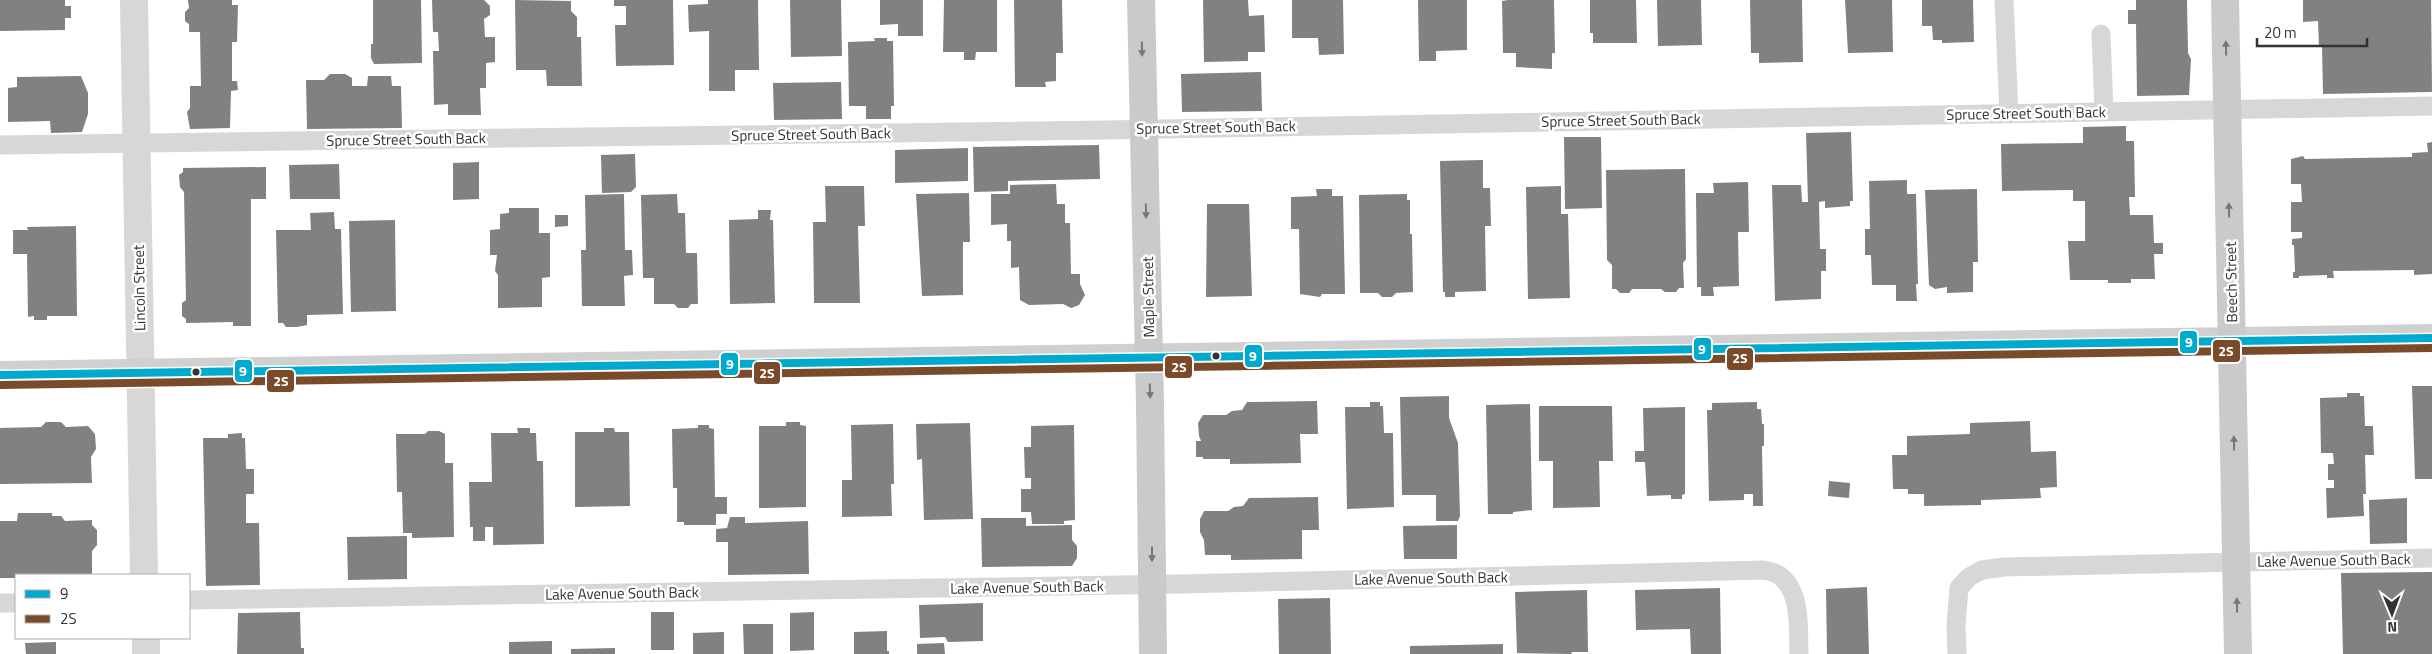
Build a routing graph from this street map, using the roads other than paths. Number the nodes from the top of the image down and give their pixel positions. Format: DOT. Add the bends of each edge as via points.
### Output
graph roads {
  1 [pos="134,0"];
  2 [pos="1141,0"];
  3 [pos="2004,0"];
  4 [pos="2225,0"];
  5 [pos="2101,34"];
  6 [pos="2432,106"];
  7 [pos="2227,110"];
  8 [pos="2104,111"];
  9 [pos="2009,114"];
  10 [pos="1144,129"];
  11 [pos="136,143"];
  12 [pos="0,145"];
  13 [pos="2432,338"];
  14 [pos="2232,341"];
  15 [pos="1149,356"];
  16 [pos="140,372"];
  17 [pos="0,375"];
  18 [pos="2432,558"];
  19 [pos="2236,562"];
  20 [pos="144,574"];
  21 [pos="1152,584"];
  22 [pos="190,600"];
  23 [pos="0,603"];
  24 [pos="15,603"];
  25 [pos="146,639"];
  26 [pos="146,654"];
  27 [pos="1153,654"];
  28 [pos="1800,654"];
  29 [pos="1957,654"];
  30 [pos="2238,654"];
  1 -- 11 [label="street, Lincoln Street"];
  2 -- 10 [label="main road, Maple Street, one-way"];
  3 -- 9 [label="lane"];
  7 -- 4 [label="main road, Beech Street, one-way"];
  5 -- 8 [label="lane"];
  6 -- 7 [label="lane, Spruce Street South Back"];
  7 -- 8 [label="lane, Spruce Street South Back"];
  14 -- 7 [label="main road, Beech Street, one-way"];
  8 -- 9 [label="lane, Spruce Street South Back"];
  9 -- 10 [label="lane, Spruce Street South Back"];
  10 -- 11 [label="lane, Spruce Street South Back"];
  10 -- 15 [label="main road, Maple Street, one-way"];
  11 -- 12 [label="lane, Spruce Street South Back"];
  11 -- 16 [label="street, Lincoln Street"];
  13 -- 14 [label="street"];
  14 -- 15 [label="street"];
  19 -- 14 [label="main road, Beech Street, one-way"];
  15 -- 16 [label="street"];
  15 -- 21 [label="main road, Maple Street, one-way"];
  16 -- 17 [label="street"];
  16 -- 20 [label="street, Lincoln Street"];
  18 -- 19 [label="lane, Lake Avenue South Back"];
  19 -- 29 [label="lane, Lake Avenue South Back" via="1982,570 1969,577 1960,588"];
  30 -- 19 [label="main road, Beech Street, one-way"];
  21 -- 22 [label="lane, Lake Avenue South Back"];
  21 -- 27 [label="main road, Maple Street"];
  21 -- 28 [label="lane, Lake Avenue South Back" via="1764,570 1779,575 1791,589 1798,612"];
  23 -- 24 [label="lane"];
  25 -- 26 [label="street"];
}
